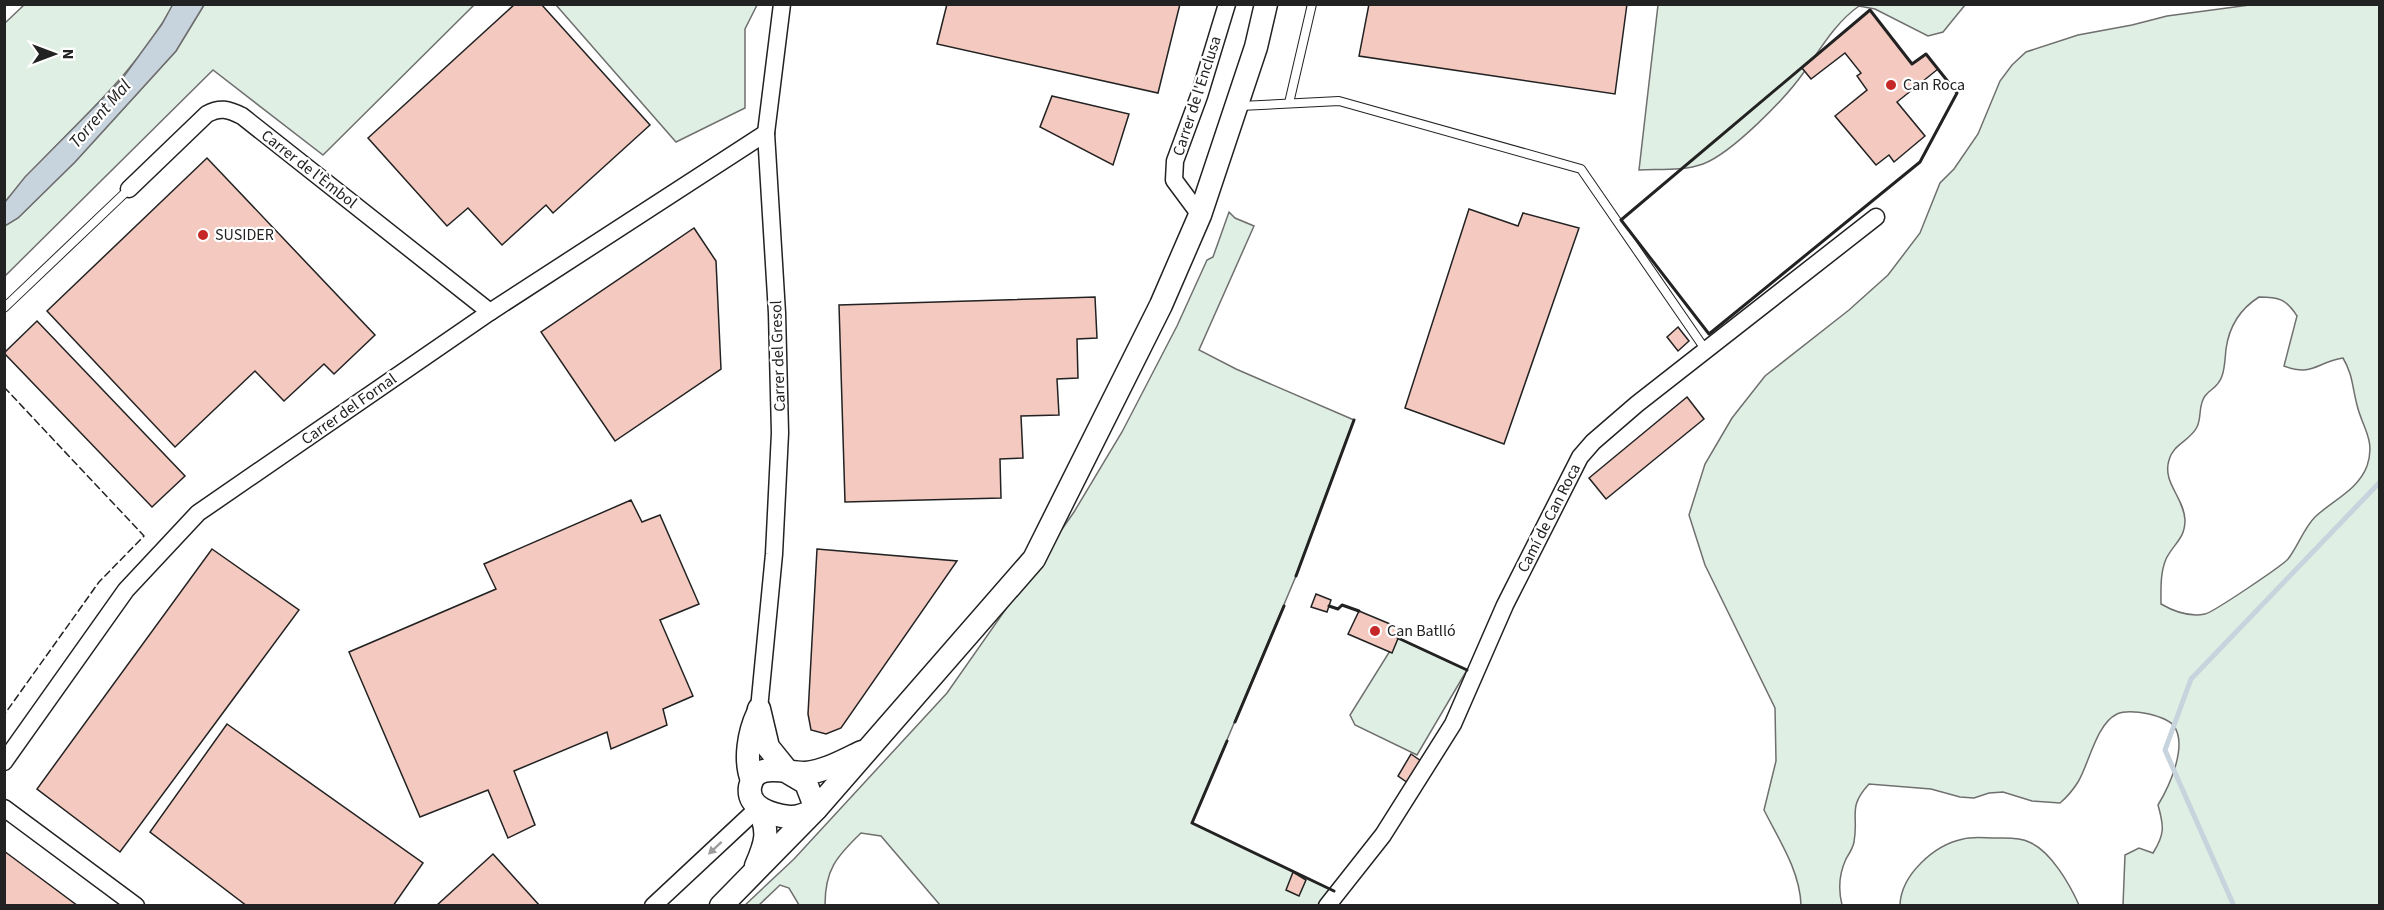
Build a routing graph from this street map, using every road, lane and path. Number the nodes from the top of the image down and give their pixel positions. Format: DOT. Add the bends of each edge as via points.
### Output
graph roads {
  1 [pos="782,4"];
  2 [pos="1227,4"];
  3 [pos="1266,4"];
  4 [pos="1312,4"];
  5 [pos="1289,103"];
  6 [pos="1236,106"];
  7 [pos="766,133"];
  8 [pos="129,189"];
  9 [pos="1200,215"];
  10 [pos="1876,217"];
  11 [pos="4,308"];
  12 [pos="490,312"];
  13 [pos="1705,349"];
  14 [pos="759,708"];
  15 [pos="872,747"];
  16 [pos="4,762"];
  17 [pos="789,773"];
  18 [pos="752,780"];
  19 [pos="4,808"];
  20 [pos="758,808"];
  21 [pos="816,809"];
  22 [pos="754,871"];
  23 [pos="136,906"];
  24 [pos="653,906"];
  25 [pos="721,906"];
  26 [pos="1327,906"];
  1 -- 7 [label="street, Carrer del Gresol"];
  2 -- 9 [label="street, Carrer de l'Enclusa" via="1175,161 1174,180"];
  3 -- 6 [label="street"];
  4 -- 5 [label="lane"];
  5 -- 6 [label="lane"];
  5 -- 13 [label="lane" via="1339,101 1581,169"];
  6 -- 9 [label="street"];
  7 -- 12 [label="street, Carrer del Fornal"];
  7 -- 14 [label="street, Carrer del Gresol" via="780,434 774,554"];
  8 -- 11 [label="lane"];
  8 -- 12 [label="street, Carrer de l'Èmbol" via="207,114 217,109 229,110 242,116"];
  9 -- 15 [label="street" via="1161,306 1034,560"];
  10 -- 13 [label="street, Camí de Can Roca"];
  12 -- 16 [label="street, Carrer del Fornal" via="198,513 126,590"];
  13 -- 26 [label="street, Camí de Can Roca" via="1628,411 1580,457 1505,605 1465,700 1440,747 1383,835"];
  14 -- 17 [label="street" via="768,747"];
  14 -- 18 [label="street" via="750,739 748,769"];
  15 -- 17 [label="street" via="817,772"];
  15 -- 21 [label="street"];
  17 -- 18 [label="street" via="766,770"];
  17 -- 21 [label="street" via="806,783"];
  18 -- 20 [label="street" via="749,792"];
  19 -- 23 [label="street"];
  20 -- 21 [label="street" via="790,817"];
  20 -- 22 [label="street" via="766,831"];
  20 -- 24 [label="street, one-way"];
  21 -- 22 [label="street"];
  22 -- 25 [label="street"];
}
